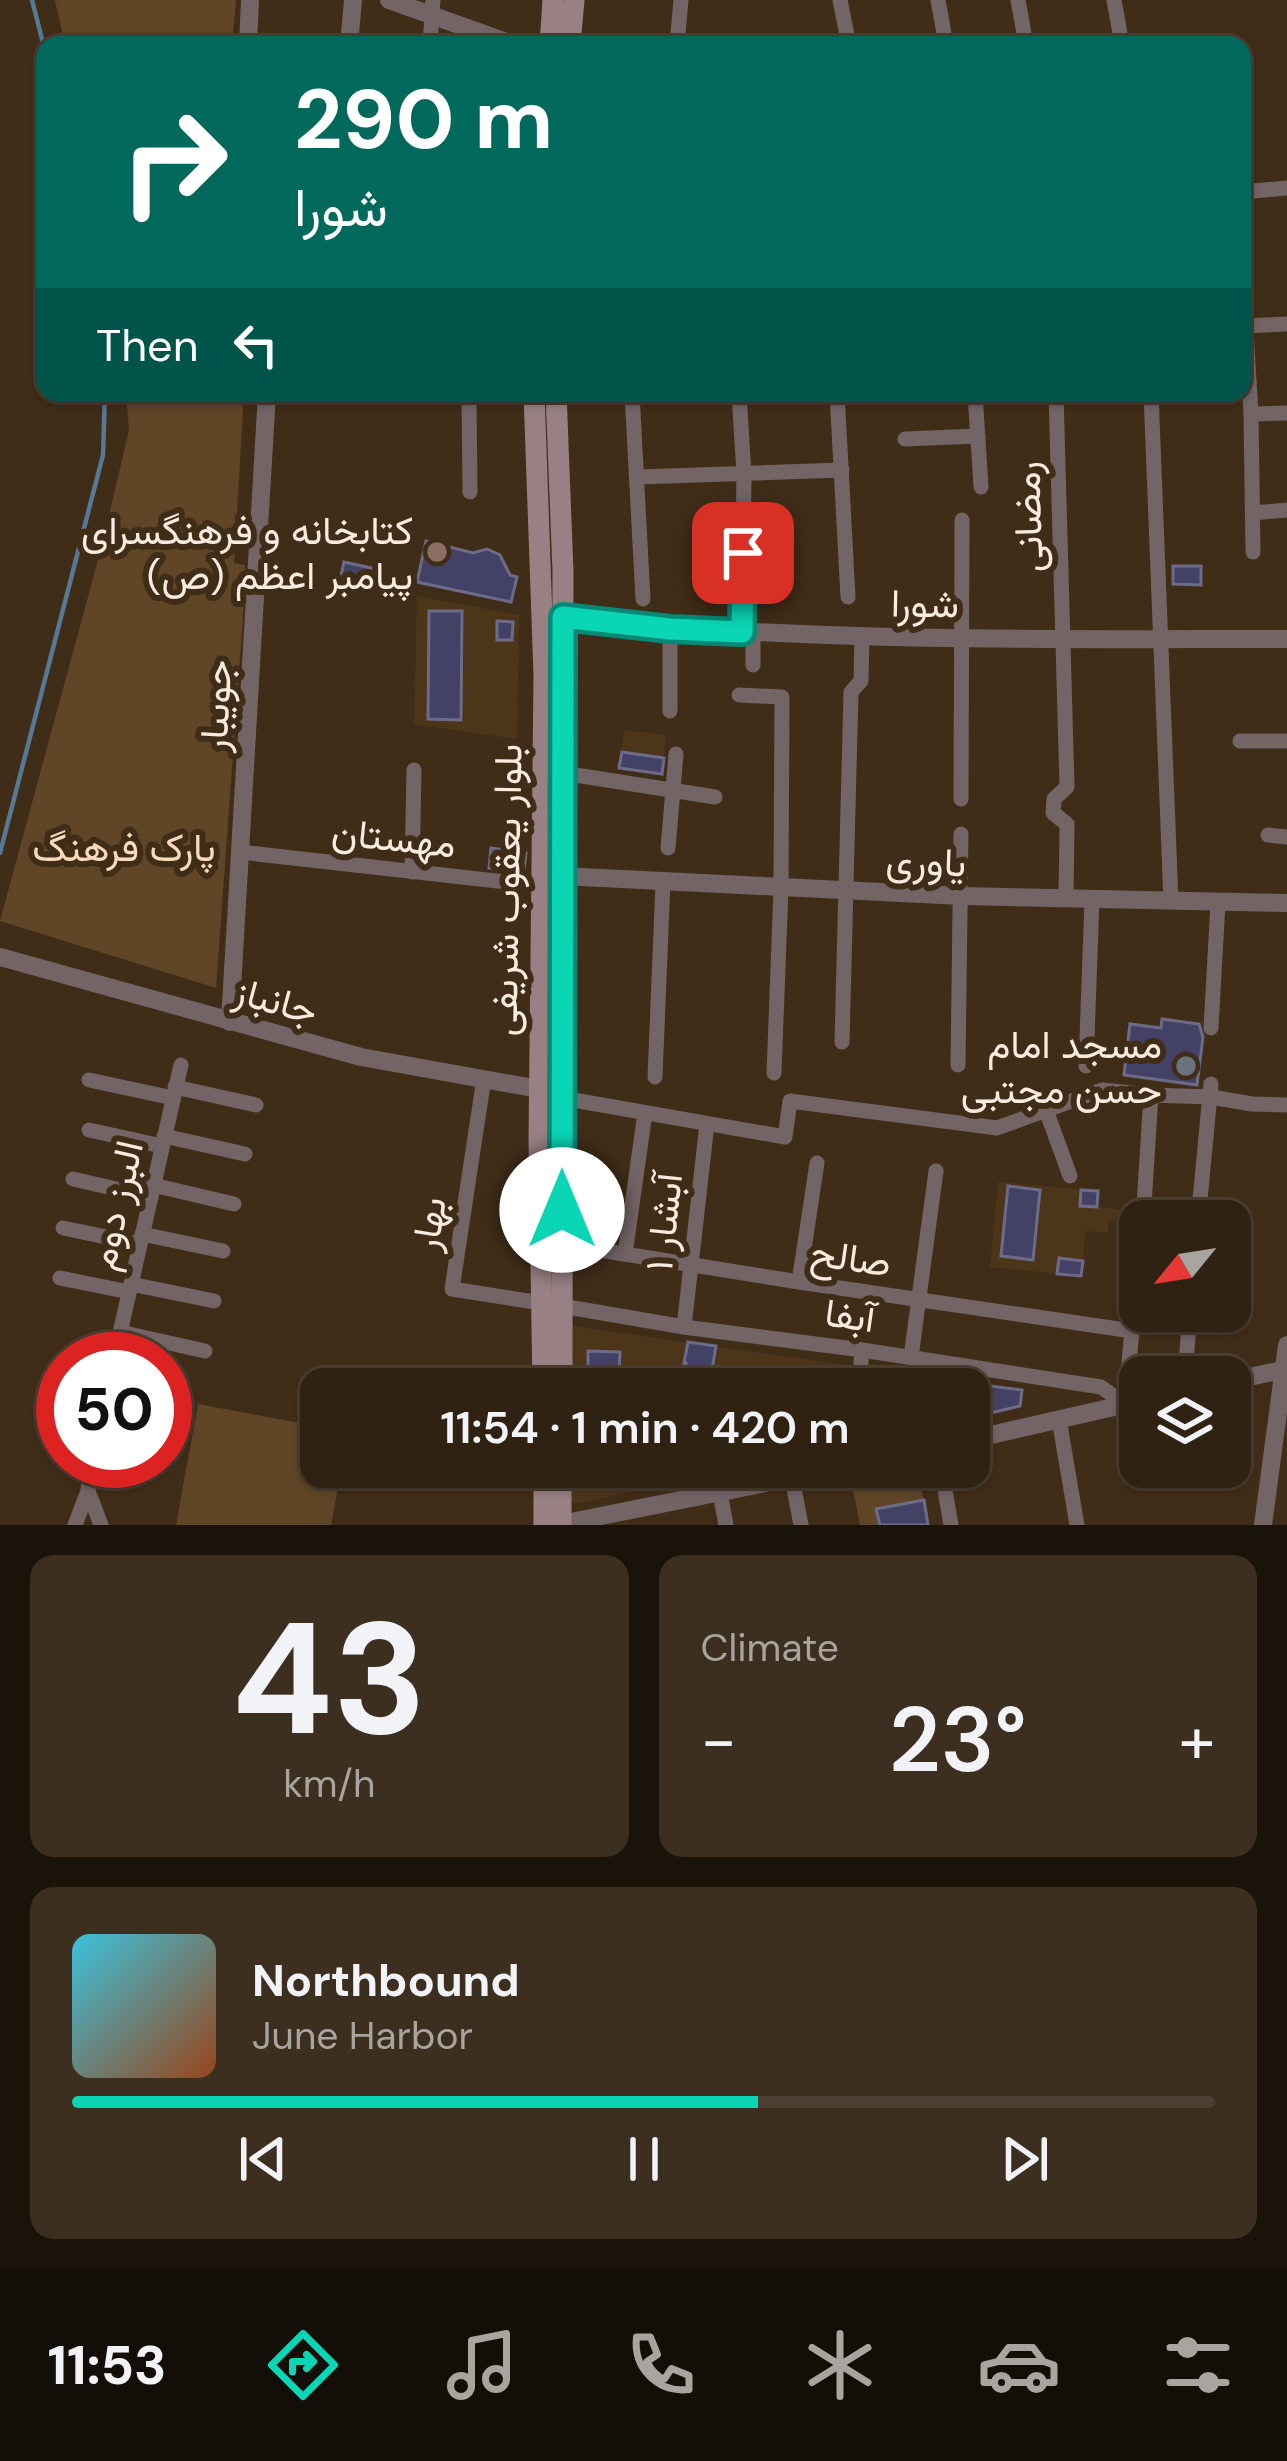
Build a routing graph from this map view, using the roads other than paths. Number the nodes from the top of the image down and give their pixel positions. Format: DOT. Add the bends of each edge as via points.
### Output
graph roads {
  1 [pos="250,0"];
  2 [pos="352,0"];
  3 [pos="389,0"];
  4 [pos="554,0"];
  5 [pos="574,0"];
  6 [pos="681,0"];
  7 [pos="840,0"];
  8 [pos="938,0"];
  9 [pos="1018,0"];
  10 [pos="1114,0"];
  11 [pos="432,8"];
  12 [pos="248,36"];
  13 [pos="350,36"];
  14 [pos="495,36"];
  15 [pos="551,36"];
  16 [pos="571,36"];
  17 [pos="678,36"];
  18 [pos="847,36"];
  19 [pos="944,36"];
  20 [pos="1024,36"];
  21 [pos="1120,36"];
  22 [pos="1287,188"];
  23 [pos="1251,191"];
  24 [pos="1287,324"];
  25 [pos="1251,326"];
  26 [pos="266,402"];
  27 [pos="469,402"];
  28 [pos="535,402"];
  29 [pos="556,402"];
  30 [pos="633,402"];
  31 [pos="740,402"];
  32 [pos="838,402"];
  33 [pos="976,402"];
  34 [pos="1056,402"];
  35 [pos="1151,402"];
  36 [pos="1250,402"];
  37 [pos="1287,413"];
  38 [pos="1251,414"];
  39 [pos="978,436"];
  40 [pos="905,439"];
  41 [pos="842,470"];
  42 [pos="744,474"];
  43 [pos="637,477"];
  44 [pos="981,487"];
  45 [pos="470,492"];
  46 [pos="1287,510"];
  47 [pos="1253,512"];
  48 [pos="962,520"];
  49 [pos="1253,552"];
  50 [pos="848,597"];
  51 [pos="643,598"];
  52 [pos="552,616"];
  53 [pos="670,629"];
  54 [pos="748,632"];
  55 [pos="862,635"];
  56 [pos="960,638"];
  57 [pos="1064,639"];
  58 [pos="1160,639"];
  59 [pos="1287,639"];
  60 [pos="753,665"];
  61 [pos="740,695"];
  62 [pos="670,711"];
  63 [pos="1240,741"];
  64 [pos="1287,741"];
  65 [pos="676,754"];
  66 [pos="414,770"];
  67 [pos="562,773"];
  68 [pos="673,790"];
  69 [pos="715,797"];
  70 [pos="961,799"];
  71 [pos="961,833"];
  72 [pos="1268,835"];
  73 [pos="1287,837"];
  74 [pos="668,848"];
  75 [pos="240,852"];
  76 [pos="412,872"];
  77 [pos="562,876"];
  78 [pos="664,882"];
  79 [pos="541,886"];
  80 [pos="781,889"];
  81 [pos="844,891"];
  82 [pos="961,896"];
  83 [pos="1066,899"];
  84 [pos="1092,900"];
  85 [pos="1171,902"];
  86 [pos="1218,902"];
  87 [pos="1287,903"];
  88 [pos="0,957"];
  89 [pos="230,1022"];
  90 [pos="1211,1028"];
  91 [pos="842,1042"];
  92 [pos="181,1065"];
  93 [pos="958,1065"];
  94 [pos="1086,1066"];
  95 [pos="774,1073"];
  96 [pos="655,1077"];
  97 [pos="484,1078"];
  98 [pos="89,1080"];
  99 [pos="539,1089"];
  100 [pos="1211,1090"];
  101 [pos="174,1093"];
  102 [pos="1151,1095"];
  103 [pos="562,1098"];
  104 [pos="256,1105"];
  105 [pos="1287,1105"];
  106 [pos="1046,1110"];
  107 [pos="645,1113"];
  108 [pos="707,1124"];
  109 [pos="89,1130"];
  110 [pos="163,1142"];
  111 [pos="245,1154"];
  112 [pos="817,1163"];
  113 [pos="936,1171"];
  114 [pos="1070,1176"];
  115 [pos="74,1179"];
  116 [pos="152,1191"];
  117 [pos="1144,1200"];
  118 [pos="1201,1200"];
  119 [pos="234,1204"];
  120 [pos="63,1228"];
  121 [pos="141,1239"];
  122 [pos="562,1244"];
  123 [pos="223,1251"];
  124 [pos="625,1254"];
  125 [pos="691,1265"];
  126 [pos="60,1278"];
  127 [pos="799,1282"];
  128 [pos="130,1288"];
  129 [pos="919,1300"];
  130 [pos="214,1301"];
  131 [pos="552,1304"];
  132 [pos="684,1327"];
  133 [pos="1119,1329"];
  134 [pos="120,1332"];
  135 [pos="1287,1345"];
  136 [pos="192,1349"];
  137 [pos="862,1350"];
  138 [pos="205,1352"];
  139 [pos="911,1357"];
  140 [pos="545,1368"];
  141 [pos="560,1368"];
  142 [pos="861,1368"];
  143 [pos="1285,1369"];
  144 [pos="1251,1376"];
  145 [pos="1119,1396"];
  146 [pos="1119,1406"];
  147 [pos="1059,1419"];
  148 [pos="990,1435"];
  149 [pos="1278,1481"];
  150 [pos="88,1488"];
  151 [pos="544,1488"];
  152 [pos="562,1488"];
  153 [pos="744,1488"];
  154 [pos="794,1488"];
  155 [pos="944,1488"];
  156 [pos="88,1491"];
  157 [pos="720,1493"];
  158 [pos="614,1520"];
  159 [pos="561,1524"];
  160 [pos="74,1525"];
  161 [pos="101,1525"];
  162 [pos="544,1525"];
  163 [pos="726,1525"];
  164 [pos="801,1525"];
  165 [pos="951,1525"];
  166 [pos="1077,1525"];
  167 [pos="1263,1525"];
  1 -- 12 [label="street"];
  2 -- 13 [label="street"];
  3 -- 11 [label="street"];
  4 -- 15 [label="main road"];
  5 -- 16 [label="main road"];
  6 -- 17 [label="street"];
  7 -- 18 [label="street"];
  8 -- 19 [label="street"];
  9 -- 20 [label="street"];
  10 -- 21 [label="street"];
  11 -- 14 [label="street"];
  22 -- 23 [label="street"];
  24 -- 25 [label="street"];
  26 -- 75 [label="street, جویبار"];
  27 -- 45 [label="street"];
  28 -- 52 [label="main road, بلوار یعقوب شریفی"];
  29 -- 52 [label="main road, بلوار یعقوب شریفی"];
  30 -- 43 [label="street"];
  31 -- 42 [label="street"];
  32 -- 41 [label="street"];
  33 -- 39 [label="street"];
  34 -- 57 [label="street, رمضانی"];
  35 -- 58 [label="street"];
  36 -- 38 [label="street"];
  37 -- 38 [label="street"];
  38 -- 47 [label="street"];
  39 -- 40 [label="street"];
  39 -- 44 [label="street"];
  41 -- 42 [label="street"];
  41 -- 50 [label="street"];
  42 -- 43 [label="street"];
  42 -- 54 [label="street"];
  43 -- 51 [label="street"];
  46 -- 47 [label="street"];
  47 -- 49 [label="street"];
  48 -- 56 [label="street"];
  52 -- 53 [label="street, شورا"];
  52 -- 67 [label="main road, بلوار یعقوب شریفی"];
  52 -- 79 [label="main road, بلوار یعقوب شریفی"];
  53 -- 54 [label="street, شورا"];
  53 -- 62 [label="street"];
  54 -- 55 [label="street, شورا"];
  54 -- 60 [label="street"];
  55 -- 56 [label="street, شورا"];
  55 -- 81 [label="street" via="861,681 851,692"];
  56 -- 57 [label="street, شورا"];
  56 -- 70 [label="street"];
  57 -- 58 [label="street, شورا"];
  57 -- 83 [label="street, رمضانی" via="1067,787 1053,813 1067,824"];
  58 -- 59 [label="street, شورا"];
  58 -- 85 [label="street"];
  61 -- 80 [label="street" via="782,697"];
  63 -- 64 [label="street"];
  65 -- 68 [label="street"];
  66 -- 76 [label="street"];
  67 -- 68 [label="street"];
  67 -- 77 [label="main road, بلوار یعقوب شریفی"];
  68 -- 69 [label="street"];
  68 -- 74 [label="street"];
  71 -- 82 [label="street"];
  72 -- 73 [label="street"];
  75 -- 76 [label="street, مهستان"];
  75 -- 89 [label="street, جویبار"];
  76 -- 79 [label="street, مهستان"];
  77 -- 78 [label="street, یاوری"];
  77 -- 79 [label="main road"];
  77 -- 103 [label="main road, بلوار یعقوب شریفی"];
  78 -- 80 [label="street, یاوری"];
  78 -- 96 [label="street"];
  79 -- 99 [label="main road, بلوار یعقوب شریفی"];
  80 -- 81 [label="street, یاوری"];
  80 -- 95 [label="street"];
  81 -- 82 [label="street, یاوری"];
  81 -- 91 [label="street"];
  82 -- 83 [label="street, یاوری"];
  82 -- 93 [label="street"];
  83 -- 84 [label="street, یاوری"];
  84 -- 85 [label="street, یاوری"];
  84 -- 94 [label="street"];
  85 -- 86 [label="street, یاوری"];
  86 -- 87 [label="street, یاوری"];
  86 -- 90 [label="street"];
  88 -- 89 [label="street, جانباز"];
  89 -- 97 [label="street, جانباز"];
  92 -- 101 [label="street, البرز دوم"];
  97 -- 99 [label="street, جانباز"];
  97 -- 131 [label="street, بهار" via="452,1289"];
  98 -- 101 [label="street"];
  99 -- 103 [label="main road"];
  99 -- 131 [label="main road, بلوار یعقوب شریفی"];
  100 -- 102 [label="street"];
  100 -- 105 [label="street"];
  100 -- 118 [label="street"];
  101 -- 104 [label="street"];
  101 -- 110 [label="street, البرز دوم"];
  102 -- 106 [label="street" via="1102,1090"];
  102 -- 117 [label="street"];
  103 -- 107 [label="street"];
  103 -- 122 [label="main road, بلوار یعقوب شریفی"];
  106 -- 108 [label="street" via="997,1128 790,1101 785,1137"];
  106 -- 114 [label="street"];
  107 -- 108 [label="street"];
  107 -- 124 [label="street"];
  108 -- 125 [label="street, آبشار ۱"];
  109 -- 110 [label="street"];
  110 -- 111 [label="street"];
  110 -- 116 [label="street, البرز دوم"];
  112 -- 127 [label="street"];
  113 -- 129 [label="street"];
  115 -- 116 [label="street"];
  116 -- 119 [label="street"];
  116 -- 121 [label="street, البرز دوم"];
  120 -- 121 [label="street"];
  121 -- 123 [label="street"];
  121 -- 128 [label="street, البرز دوم"];
  122 -- 124 [label="street, صالح"];
  122 -- 131 [label="main road, بلوار یعقوب شریفی"];
  124 -- 125 [label="street, صالح"];
  125 -- 127 [label="street, صالح"];
  125 -- 132 [label="street, آبشار ۱"];
  126 -- 128 [label="street"];
  127 -- 129 [label="street, صالح"];
  128 -- 130 [label="street"];
  128 -- 134 [label="street, البرز دوم"];
  129 -- 133 [label="street, صالح"];
  129 -- 139 [label="street"];
  131 -- 132 [label="street, آبفا"];
  131 -- 140 [label="main road, بلوار یعقوب شریفی"];
  131 -- 141 [label="main road, بلوار یعقوب شریفی"];
  132 -- 137 [label="street, آبفا"];
  135 -- 143 [label="street"];
  136 -- 138 [label="street"];
  137 -- 139 [label="street, آبفا"];
  137 -- 142 [label="street"];
  139 -- 145 [label="street, آبفا"];
  143 -- 144 [label="street"];
  143 -- 149 [label="street"];
  146 -- 147 [label="street"];
  147 -- 148 [label="street"];
  147 -- 166 [label="street"];
  149 -- 167 [label="street"];
  150 -- 156 [label="street"];
  151 -- 162 [label="main road"];
  152 -- 159 [label="main road"];
  153 -- 157 [label="street"];
  154 -- 164 [label="street"];
  155 -- 165 [label="street"];
  156 -- 160 [label="street"];
  156 -- 161 [label="street"];
  157 -- 158 [label="street"];
  157 -- 163 [label="street"];
  158 -- 159 [label="street"];
  159 -- 162 [label="main road"];
}
